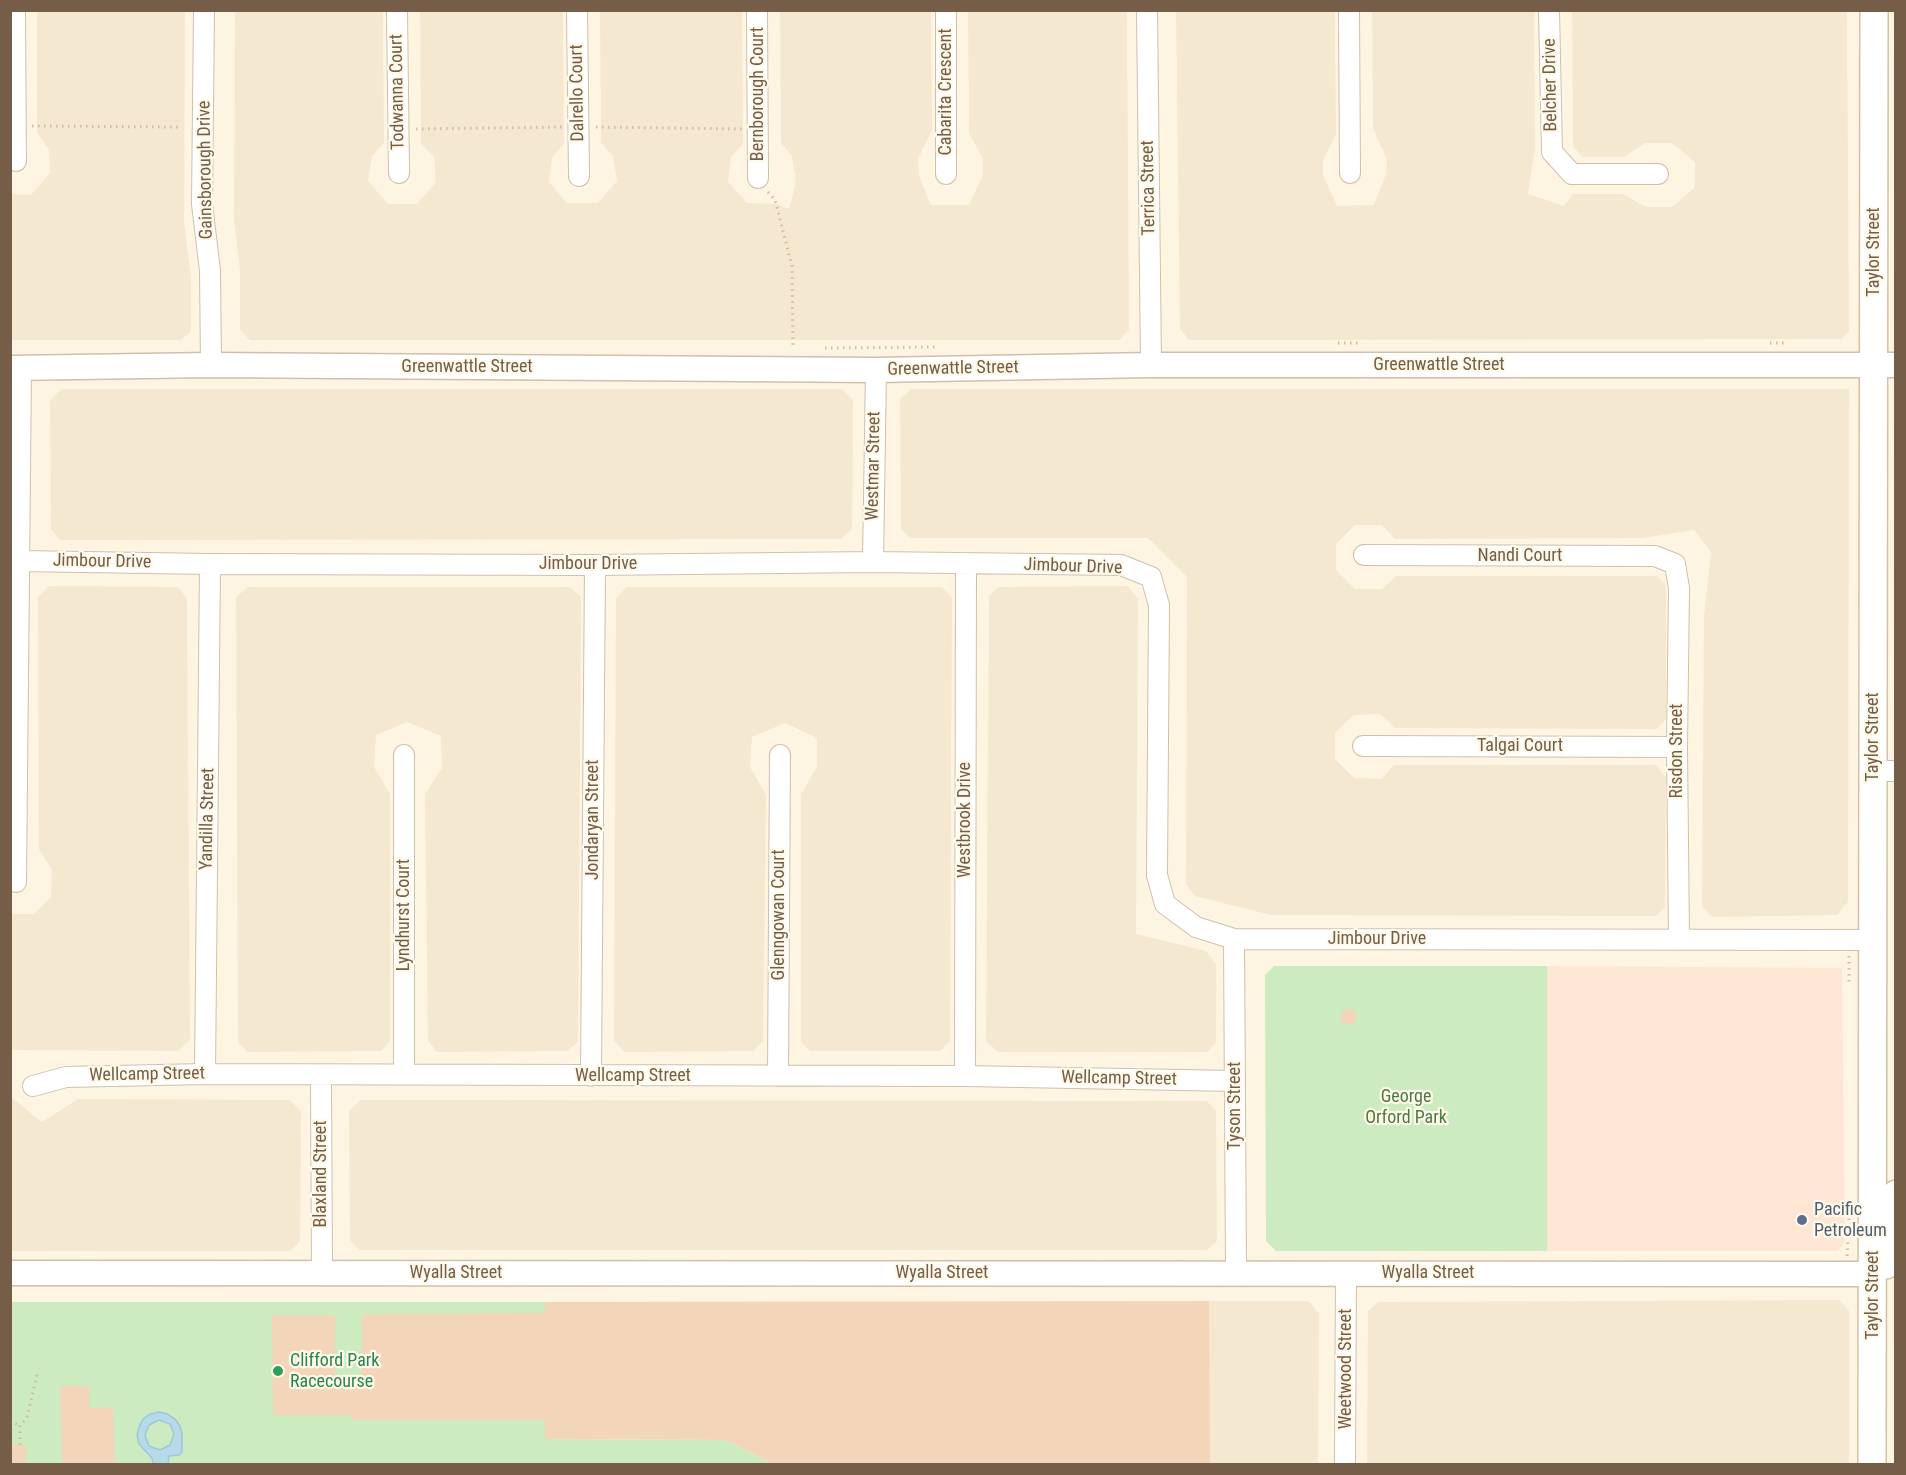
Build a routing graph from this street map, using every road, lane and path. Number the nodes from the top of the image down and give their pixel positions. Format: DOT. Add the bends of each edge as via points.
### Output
graph roads {
  1 [pos="15,10"];
  2 [pos="204,10"];
  3 [pos="397,10"];
  4 [pos="577,10"];
  5 [pos="757,10"];
  6 [pos="946,10"];
  7 [pos="1147,10"];
  8 [pos="1348,10"];
  9 [pos="1549,10"];
  10 [pos="1874,10"];
  11 [pos="15,126"];
  12 [pos="180,127"];
  13 [pos="16,161"];
  14 [pos="399,173"];
  15 [pos="1350,173"];
  16 [pos="946,174"];
  17 [pos="1658,174"];
  18 [pos="579,176"];
  19 [pos="758,178"];
  20 [pos="793,348"];
  21 [pos="211,365"];
  22 [pos="1151,365"];
  23 [pos="1885,365"];
  24 [pos="16,368"];
  25 [pos="876,370"];
  26 [pos="1364,555"];
  27 [pos="20,561"];
  28 [pos="873,562"];
  29 [pos="210,564"];
  30 [pos="966,564"];
  31 [pos="1675,564"];
  32 [pos="595,565"];
  33 [pos="1363,746"];
  34 [pos="1677,747"];
  35 [pos="404,755"];
  36 [pos="780,755"];
  37 [pos="1884,771"];
  38 [pos="16,882"];
  39 [pos="1234,939"];
  40 [pos="1679,939"];
  41 [pos="1873,940"];
  42 [pos="206,1074"];
  43 [pos="404,1074"];
  44 [pos="321,1076"];
  45 [pos="591,1076"];
  46 [pos="778,1076"];
  47 [pos="965,1076"];
  48 [pos="1235,1082"];
  49 [pos="33,1086"];
  50 [pos="1896,1194"];
  51 [pos="10,1273"];
  52 [pos="322,1273"];
  53 [pos="1236,1273"];
  54 [pos="1347,1273"];
  55 [pos="1873,1274"];
  56 [pos="38,1371"];
  57 [pos="10,1421"];
  58 [pos="20,1426"];
  59 [pos="20,1445"];
  60 [pos="1345,1464"];
  61 [pos="1872,1464"];
  1 -- 11 [label="street"];
  2 -- 21 [label="street, Gainsborough Drive" via="202,204 210,271"];
  3 -- 14 [label="street, Todwanna Court"];
  4 -- 18 [label="street, Dalrello Court"];
  5 -- 19 [label="street, Bernborough Court"];
  6 -- 16 [label="street, Cabarita Crescent"];
  7 -- 22 [label="street, Terrica Street"];
  8 -- 15 [label="street"];
  9 -- 17 [label="street, Belcher Drive" via="1552,152 1572,174"];
  10 -- 23 [label="main road, Taylor Street"];
  11 -- 12 [label="path"];
  11 -- 13 [label="street"];
  19 -- 20 [label="path" via="775,200 792,266"];
  21 -- 24 [label="street, Greenwattle Street"];
  21 -- 25 [label="street, Greenwattle Street"];
  22 -- 23 [label="street, Greenwattle Street"];
  22 -- 25 [label="street, Greenwattle Street"];
  23 -- 37 [label="main road, Taylor Street"];
  24 -- 27 [label="street"];
  25 -- 28 [label="street, Westmar Street"];
  26 -- 31 [label="street, Nandi Court" via="1655,556"];
  27 -- 29 [label="street, Jimbour Drive"];
  27 -- 38 [label="street"];
  28 -- 30 [label="street, Jimbour Drive"];
  28 -- 32 [label="street, Jimbour Drive"];
  29 -- 32 [label="street, Jimbour Drive"];
  29 -- 42 [label="street, Yandilla Street"];
  30 -- 39 [label="street, Jimbour Drive" via="1121,565 1151,577 1159,605 1157,876 1164,904 1196,927"];
  30 -- 47 [label="street, Westbrook Drive"];
  31 -- 34 [label="street, Risdon Street" via="1679,588"];
  32 -- 45 [label="street, Jondaryan Street"];
  33 -- 34 [label="street, Talgai Court"];
  34 -- 40 [label="street, Risdon Street"];
  35 -- 43 [label="street, Lyndhurst Court"];
  36 -- 46 [label="street, Glenngowan Court"];
  37 -- 41 [label="main road, Taylor Street"];
  39 -- 40 [label="street, Jimbour Drive"];
  39 -- 48 [label="street, Tyson Street"];
  40 -- 41 [label="street, Jimbour Drive"];
  41 -- 55 [label="main road, Taylor Street"];
  42 -- 44 [label="street, Wellcamp Street"];
  42 -- 49 [label="street, Wellcamp Street" via="66,1077"];
  43 -- 44 [label="street, Wellcamp Street"];
  43 -- 45 [label="street, Wellcamp Street"];
  44 -- 52 [label="street, Blaxland Street"];
  45 -- 46 [label="street, Wellcamp Street"];
  46 -- 47 [label="street, Wellcamp Street"];
  47 -- 48 [label="street, Wellcamp Street"];
  48 -- 53 [label="street, Tyson Street"];
  50 -- 55 [label="main road" via="1890,1262"];
  51 -- 52 [label="street, Wyalla Street"];
  52 -- 53 [label="street, Wyalla Street"];
  53 -- 54 [label="street, Wyalla Street"];
  54 -- 55 [label="street, Wyalla Street"];
  54 -- 60 [label="street, Weetwood Street"];
  55 -- 61 [label="main road, Taylor Street"];
  56 -- 58 [label="path" via="27,1418"];
  57 -- 58 [label="path"];
  58 -- 59 [label="path"];
}
